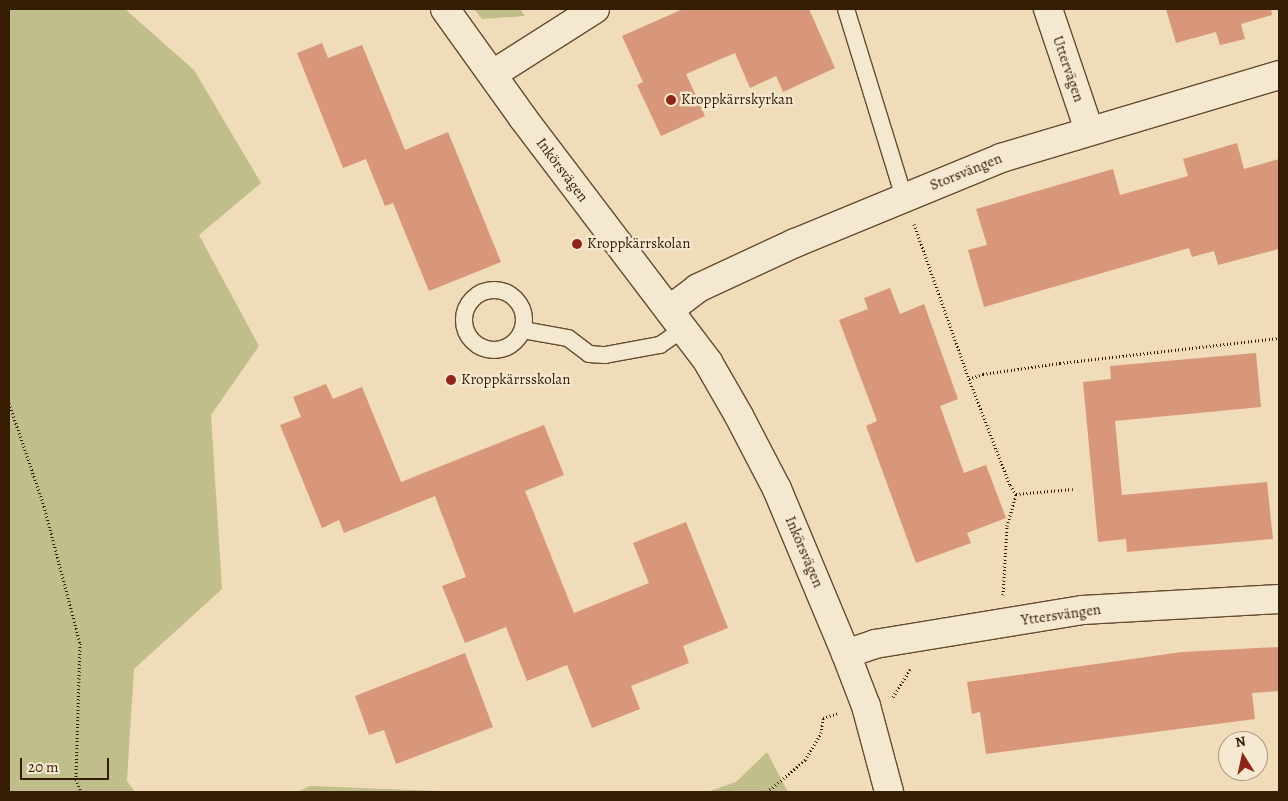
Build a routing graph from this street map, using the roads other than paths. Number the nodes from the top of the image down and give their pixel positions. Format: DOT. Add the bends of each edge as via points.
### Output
graph roads {
  1 [pos="445,9"];
  2 [pos="595,9"];
  3 [pos="846,9"];
  4 [pos="1048,9"];
  5 [pos="493,74"];
  6 [pos="1279,75"];
  7 [pos="1089,130"];
  8 [pos="904,197"];
  9 [pos="676,319"];
  10 [pos="522,330"];
  11 [pos="1279,599"];
  12 [pos="846,654"];
  13 [pos="889,792"];
  1 -- 5 [label="street, Inkörsvägen"];
  2 -- 5 [label="street"];
  3 -- 8 [label="lane"];
  4 -- 7 [label="street, Uttervägen"];
  5 -- 9 [label="street, Inkörsvägen"];
  6 -- 7 [label="street, Storsvängen"];
  7 -- 8 [label="street, Storsvängen" via="1001,158"];
  8 -- 9 [label="street, Storsvängen" via="698,288"];
  9 -- 10 [label="lane" via="660,345 605,355 589,354 568,338"];
  9 -- 12 [label="street, Inkörsvägen" via="712,370 777,489"];
  11 -- 12 [label="street, Yttersvängen" via="1083,610 875,644"];
  12 -- 13 [label="street, Inkörsvägen" via="866,706"];
}
